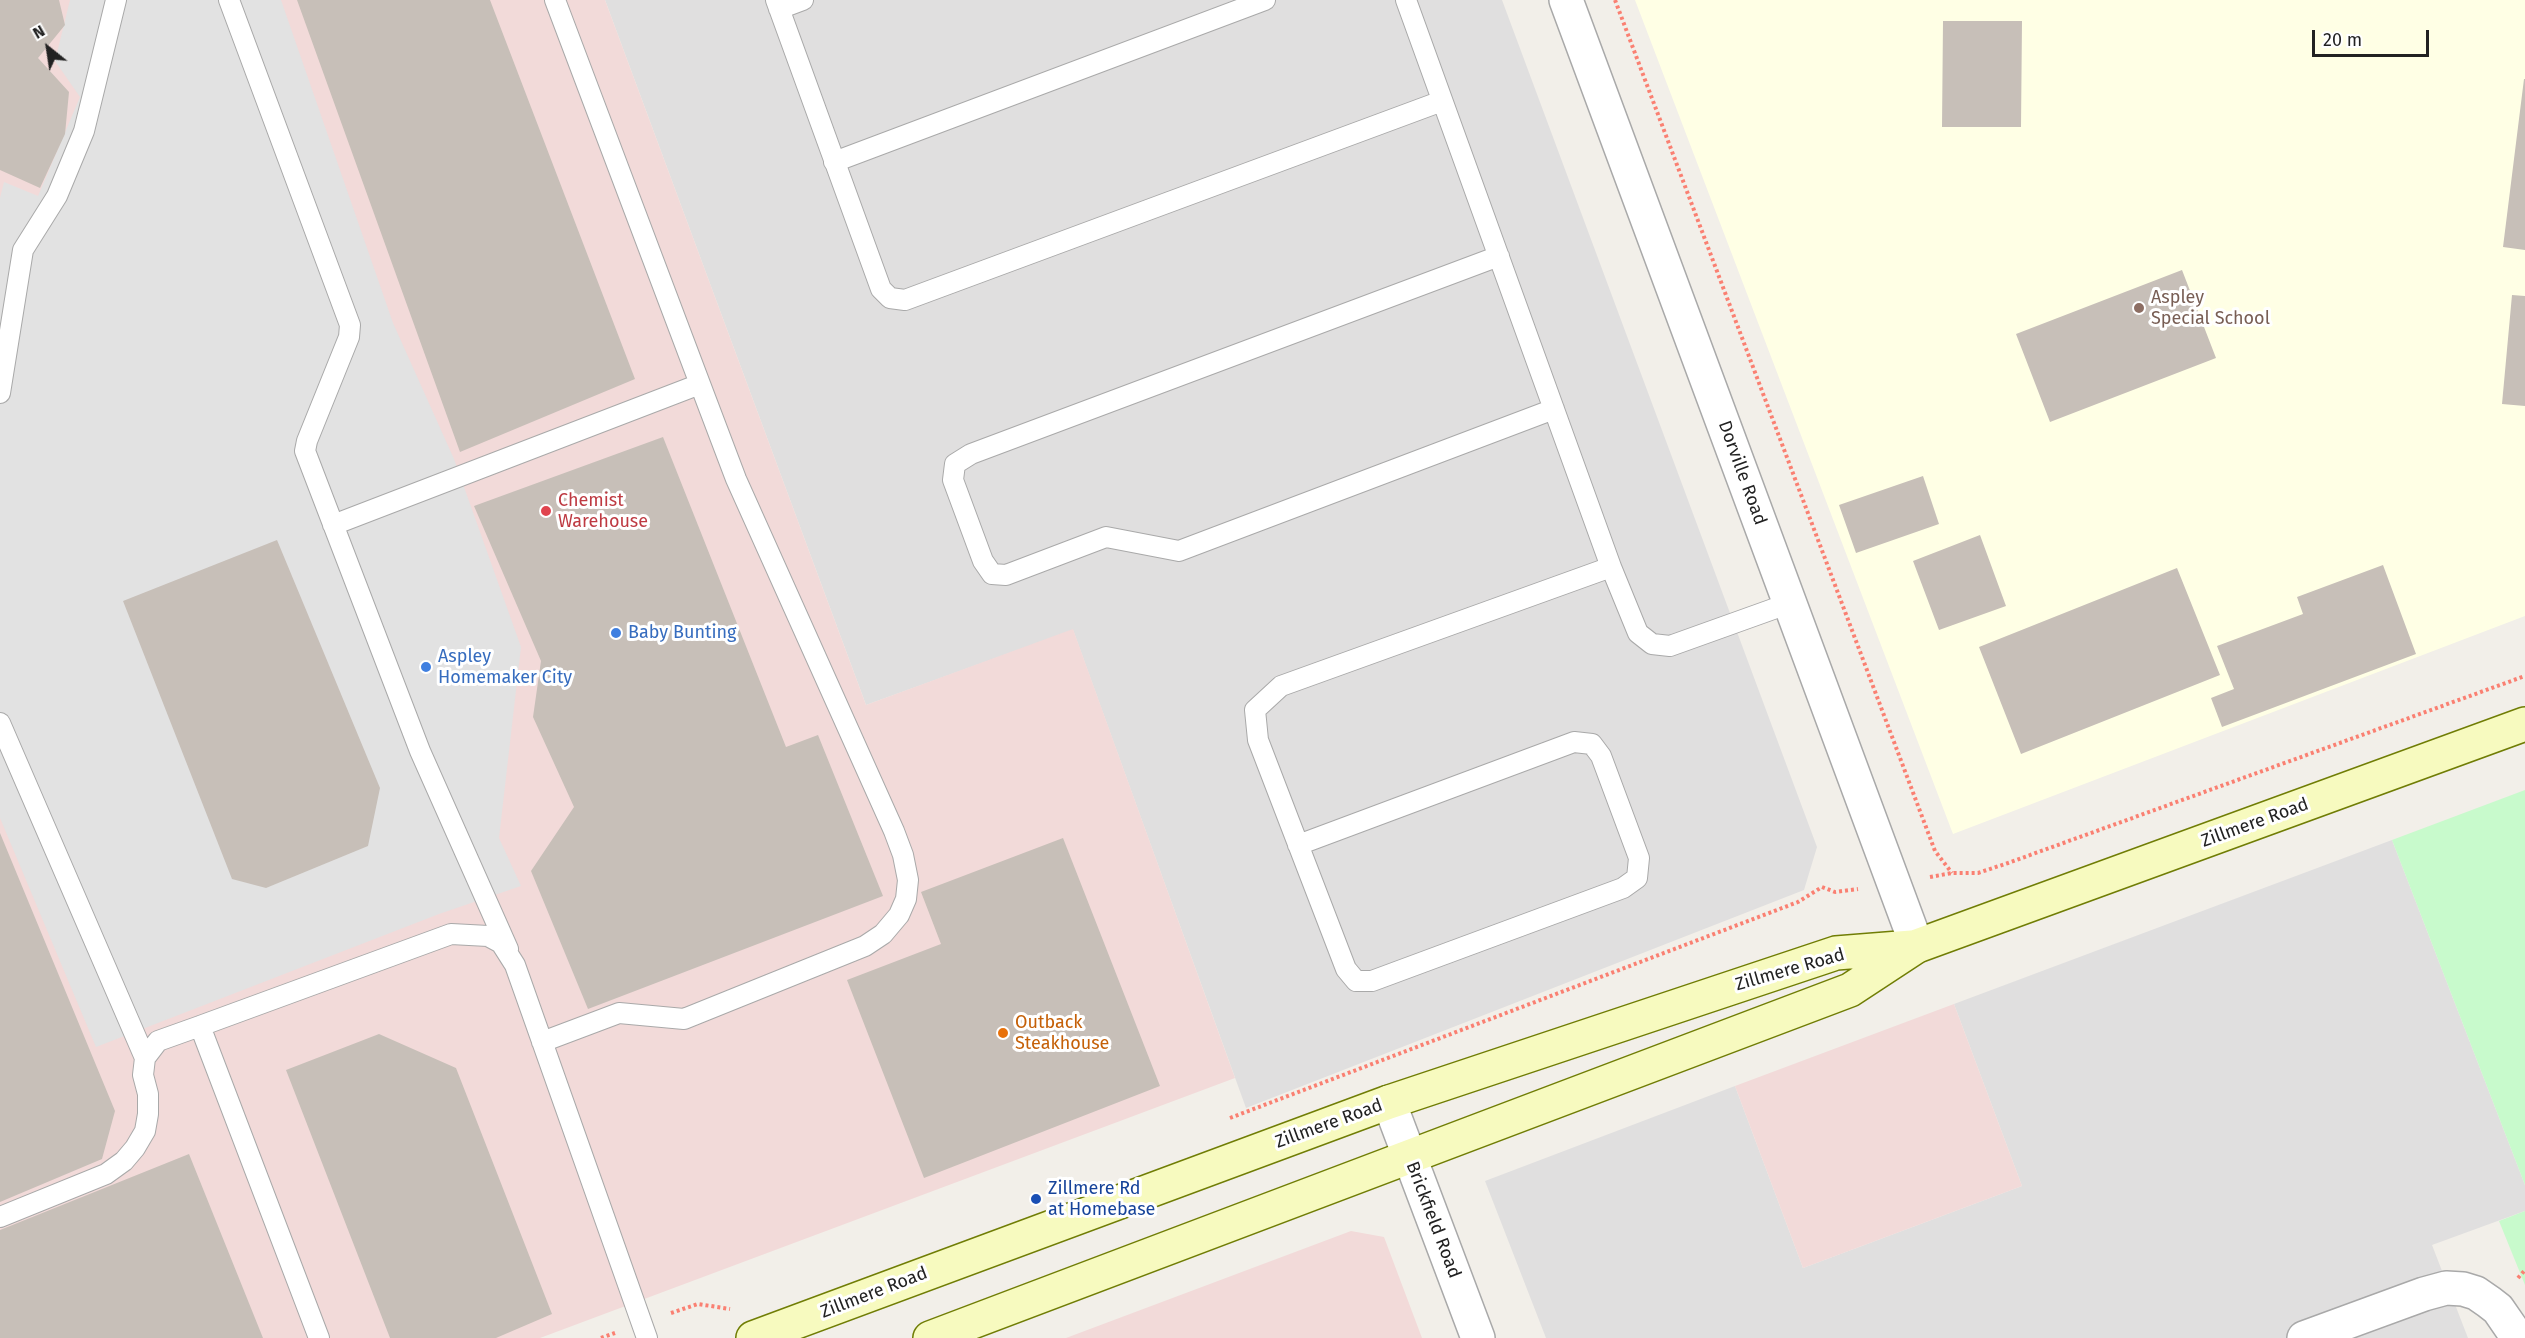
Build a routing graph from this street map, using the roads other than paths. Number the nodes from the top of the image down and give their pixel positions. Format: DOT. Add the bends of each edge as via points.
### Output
graph roads {
  1 [pos="116,0"];
  2 [pos="229,0"];
  3 [pos="555,0"];
  4 [pos="803,0"];
  5 [pos="1265,0"];
  6 [pos="1406,0"];
  7 [pos="1566,0"];
  8 [pos="777,4"];
  9 [pos="1442,101"];
  10 [pos="834,162"];
  11 [pos="1498,256"];
  12 [pos="700,384"];
  13 [pos="0,393"];
  14 [pos="1554,409"];
  15 [pos="333,525"];
  16 [pos="1611,567"];
  17 [pos="1790,603"];
  18 [pos="0,723"];
  19 [pos="2525,723"];
  20 [pos="1298,845"];
  21 [pos="1917,946"];
  22 [pos="515,965"];
  23 [pos="200,1026"];
  24 [pos="542,1042"];
  25 [pos="145,1058"];
  26 [pos="1389,1102"];
  27 [pos="1409,1157"];
  28 [pos="0,1217"];
  29 [pos="319,1338"];
  30 [pos="647,1338"];
  31 [pos="753,1338"];
  32 [pos="930,1338"];
  33 [pos="1478,1338"];
  34 [pos="2304,1338"];
  35 [pos="2518,1338"];
  1 -- 13 [label="lane" via="84,131 57,196 23,250"];
  2 -- 15 [label="lane" via="350,325 349,337 305,451"];
  3 -- 12 [label="lane"];
  4 -- 8 [label="lane"];
  5 -- 10 [label="lane"];
  6 -- 9 [label="lane"];
  7 -- 17 [label="street, Dorville Road"];
  8 -- 10 [label="lane"];
  9 -- 10 [label="lane" via="905,300 890,298 881,289"];
  9 -- 11 [label="lane"];
  11 -- 14 [label="lane"];
  11 -- 14 [label="lane" via="971,454 955,464 953,480 982,561 992,574 1006,575 1106,537 1179,551"];
  12 -- 15 [label="lane"];
  12 -- 24 [label="lane" via="736,479 894,831 908,880 906,899 883,934 865,946 684,1019 618,1013"];
  14 -- 16 [label="lane"];
  15 -- 22 [label="lane" via="420,751"];
  16 -- 17 [label="lane" via="1638,633 1652,644 1671,646"];
  16 -- 20 [label="lane" via="1281,686 1255,710 1258,740"];
  17 -- 21 [label="street, Dorville Road"];
  18 -- 25 [label="lane"];
  19 -- 21 [label="main road, Zillmere Road"];
  20 -- 20 [label="lane" via="1574,742 1593,744 1601,756 1639,858 1637,878 1623,888 1372,981 1356,981 1346,969"];
  21 -- 26 [label="main road, Zillmere Road" via="1836,953"];
  21 -- 27 [label="main road, Zillmere Road" via="1850,990"];
  22 -- 23 [label="lane" via="501,943 488,936 451,934"];
  22 -- 24 [label="lane"];
  23 -- 25 [label="lane" via="159,1041"];
  23 -- 29 [label="lane"];
  24 -- 30 [label="lane"];
  25 -- 28 [label="lane" via="148,1114 145,1131 130,1154 106,1174"];
  26 -- 27 [label="street, Brickfield Road"];
  26 -- 31 [label="main road, Zillmere Road"];
  27 -- 32 [label="main road, Zillmere Road"];
  27 -- 33 [label="street, Brickfield Road"];
  34 -- 35 [label="street" via="2446,1288 2476,1293 2489,1302"];
}
